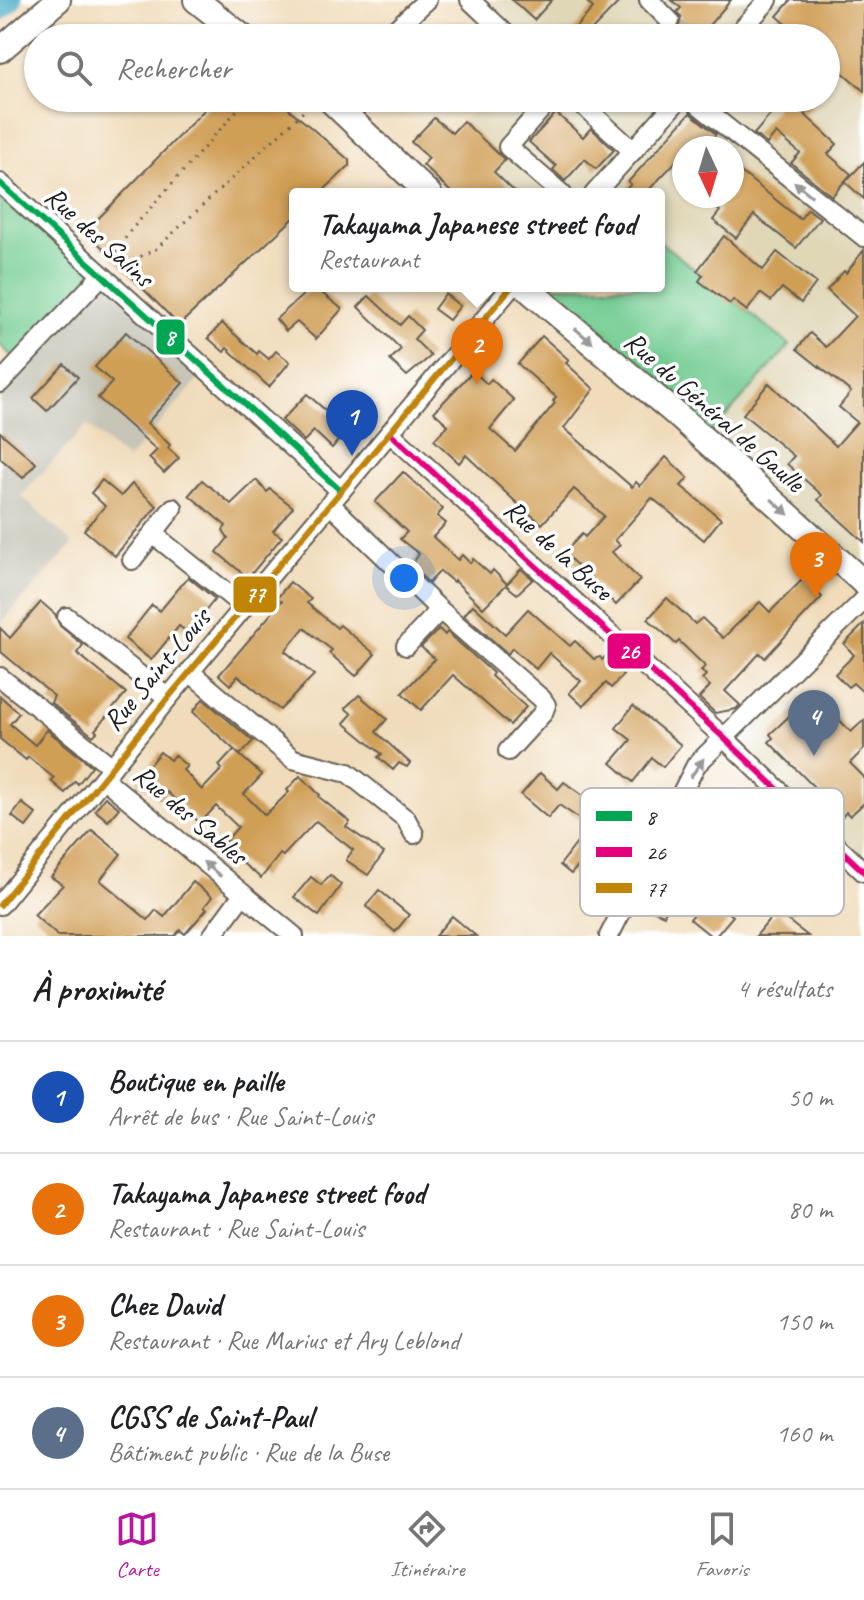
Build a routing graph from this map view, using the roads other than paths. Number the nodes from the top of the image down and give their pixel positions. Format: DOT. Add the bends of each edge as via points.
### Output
graph roads {
  1 [pos="58,0"];
  2 [pos="196,0"];
  3 [pos="427,0"];
  4 [pos="649,0"];
  5 [pos="768,0"];
  6 [pos="475,5"];
  7 [pos="670,21"];
  8 [pos="30,24"];
  9 [pos="226,24"];
  10 [pos="401,24"];
  11 [pos="495,24"];
  12 [pos="747,24"];
  13 [pos="24,29"];
  14 [pos="0,50"];
  15 [pos="343,112"];
  16 [pos="539,112"];
  17 [pos="590,112"];
  18 [pos="668,112"];
  19 [pos="708,112"];
  20 [pos="633,151"];
  21 [pos="0,183"];
  22 [pos="423,188"];
  23 [pos="555,188"];
  24 [pos="599,188"];
  25 [pos="864,237"];
  26 [pos="101,276"];
  27 [pos="507,292"];
  28 [pos="531,292"];
  29 [pos="0,383"];
  30 [pos="390,433"];
  31 [pos="336,498"];
  32 [pos="173,508"];
  33 [pos="153,534"];
  34 [pos="132,560"];
  35 [pos="864,583"];
  36 [pos="864,600"];
  37 [pos="244,607"];
  38 [pos="440,610"];
  39 [pos="67,617"];
  40 [pos="406,646"];
  41 [pos="190,672"];
  42 [pos="0,677"];
  43 [pos="168,698"];
  44 [pos="723,737"];
  45 [pos="508,751"];
  46 [pos="107,772"];
  47 [pos="684,788"];
  48 [pos="776,788"];
  49 [pos="414,834"];
  50 [pos="844,853"];
  51 [pos="864,872"];
  52 [pos="243,894"];
  53 [pos="0,905"];
  54 [pos="619,916"];
  55 [pos="212,936"];
  56 [pos="294,936"];
  57 [pos="609,936"];
  1 -- 8 [label="main road"];
  2 -- 9 [label="main road"];
  3 -- 10 [label="street"];
  4 -- 7 [label="street"];
  5 -- 12 [label="street"];
  6 -- 11 [label="street"];
  13 -- 14 [label="main road"];
  15 -- 22 [label="main road"];
  16 -- 23 [label="street" via="508,147"];
  17 -- 20 [label="street"];
  18 -- 20 [label="street"];
  25 -- 19 [label="street, one-way"];
  20 -- 24 [label="street"];
  21 -- 26 [label="street, Rue des Salins"];
  26 -- 29 [label="street"];
  26 -- 31 [label="street, Rue des Salins"];
  27 -- 30 [label="street, Rue Saint-Louis"];
  28 -- 35 [label="main road, Rue du Général de Gaulle, one-way"];
  30 -- 31 [label="street, Rue Saint-Louis"];
  30 -- 44 [label="street, Rue de la Buse"];
  31 -- 37 [label="street, Rue Saint-Louis"];
  31 -- 38 [label="street, Rue des Salins"];
  32 -- 33 [label="street"];
  33 -- 34 [label="street"];
  33 -- 37 [label="street"];
  36 -- 44 [label="street"];
  37 -- 41 [label="street, Rue Saint-Louis"];
  38 -- 40 [label="street"];
  38 -- 45 [label="street, Rue des Salins" via="546,705"];
  39 -- 43 [label="street"];
  41 -- 43 [label="street, Rue Saint-Louis"];
  41 -- 49 [label="street" via="293,759 348,773 406,819"];
  42 -- 46 [label="street, Rue des Sables"];
  43 -- 46 [label="street, Rue Saint-Louis"];
  47 -- 44 [label="street, one-way" via="696,765"];
  44 -- 48 [label="street, Rue de la Buse"];
  52 -- 46 [label="street, Rue des Sables, one-way"];
  46 -- 53 [label="street, Rue Saint-Louis"];
  50 -- 51 [label="street, Rue de la Buse"];
  52 -- 55 [label="street, Rue des Sables"];
  52 -- 56 [label="street, Rue des Sables"];
  57 -- 54 [label="street, one-way"];
}
